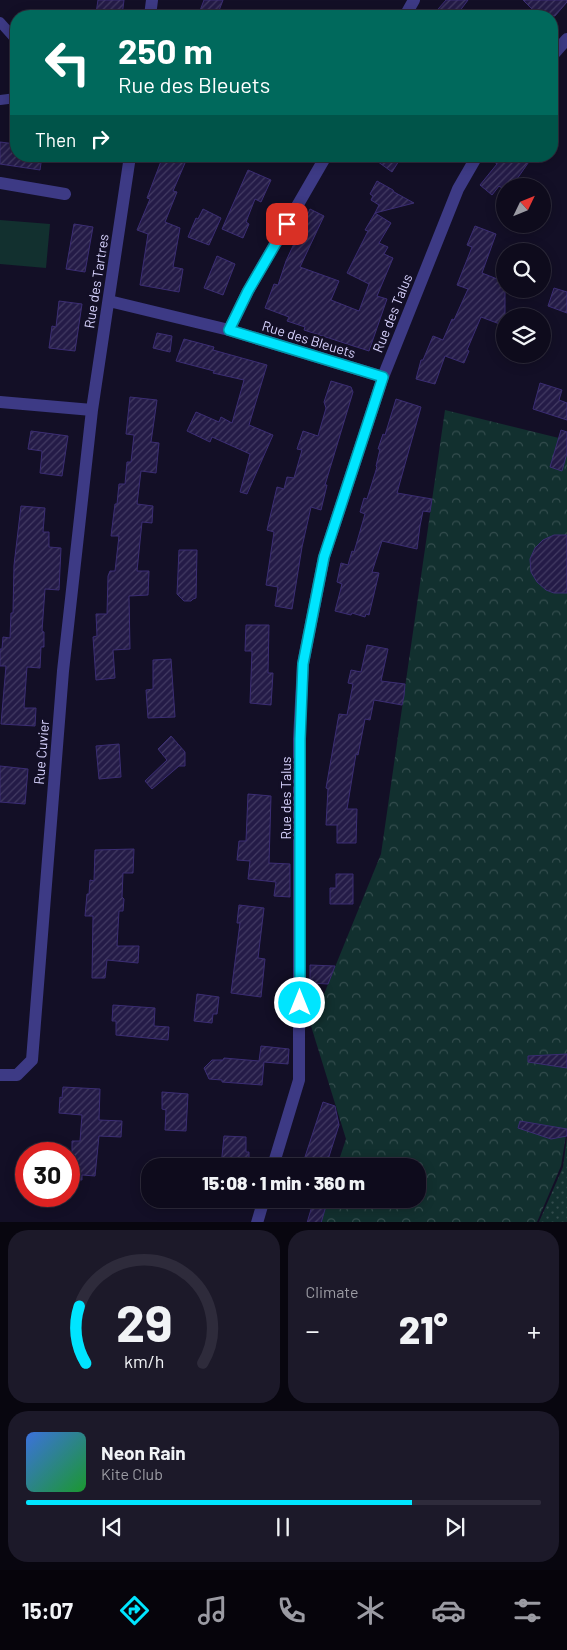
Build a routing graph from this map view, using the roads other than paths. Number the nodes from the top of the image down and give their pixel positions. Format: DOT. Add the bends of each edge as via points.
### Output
graph roads {
  1 [pos="0,22"];
  2 [pos="10,33"];
  3 [pos="567,39"];
  4 [pos="558,49"];
  5 [pos="129,162"];
  6 [pos="323,162"];
  7 [pos="474,162"];
  8 [pos="0,183"];
  9 [pos="65,194"];
  10 [pos="109,301"];
  11 [pos="229,330"];
  12 [pos="383,377"];
  13 [pos="0,402"];
  14 [pos="92,410"];
  15 [pos="0,1075"];
  16 [pos="275,1158"];
  17 [pos="261,1208"];
  18 [pos="257,1222"];
  1 -- 2 [label="lane"];
  3 -- 4 [label="street"];
  5 -- 10 [label="street, Rue des Tartres"];
  6 -- 11 [label="street"];
  7 -- 12 [label="street, Rue des Talus" via="458,189"];
  8 -- 9 [label="street"];
  10 -- 11 [label="street, Rue des Bleuets"];
  10 -- 14 [label="street, Rue des Tartres"];
  11 -- 12 [label="street, Rue des Bleuets"];
  12 -- 16 [label="street, Rue des Talus" via="324,557 303,664 299,1080"];
  13 -- 14 [label="street"];
  14 -- 15 [label="street, Rue Cuvier" via="63,670 32,1060 17,1075"];
  17 -- 18 [label="street"];
}
